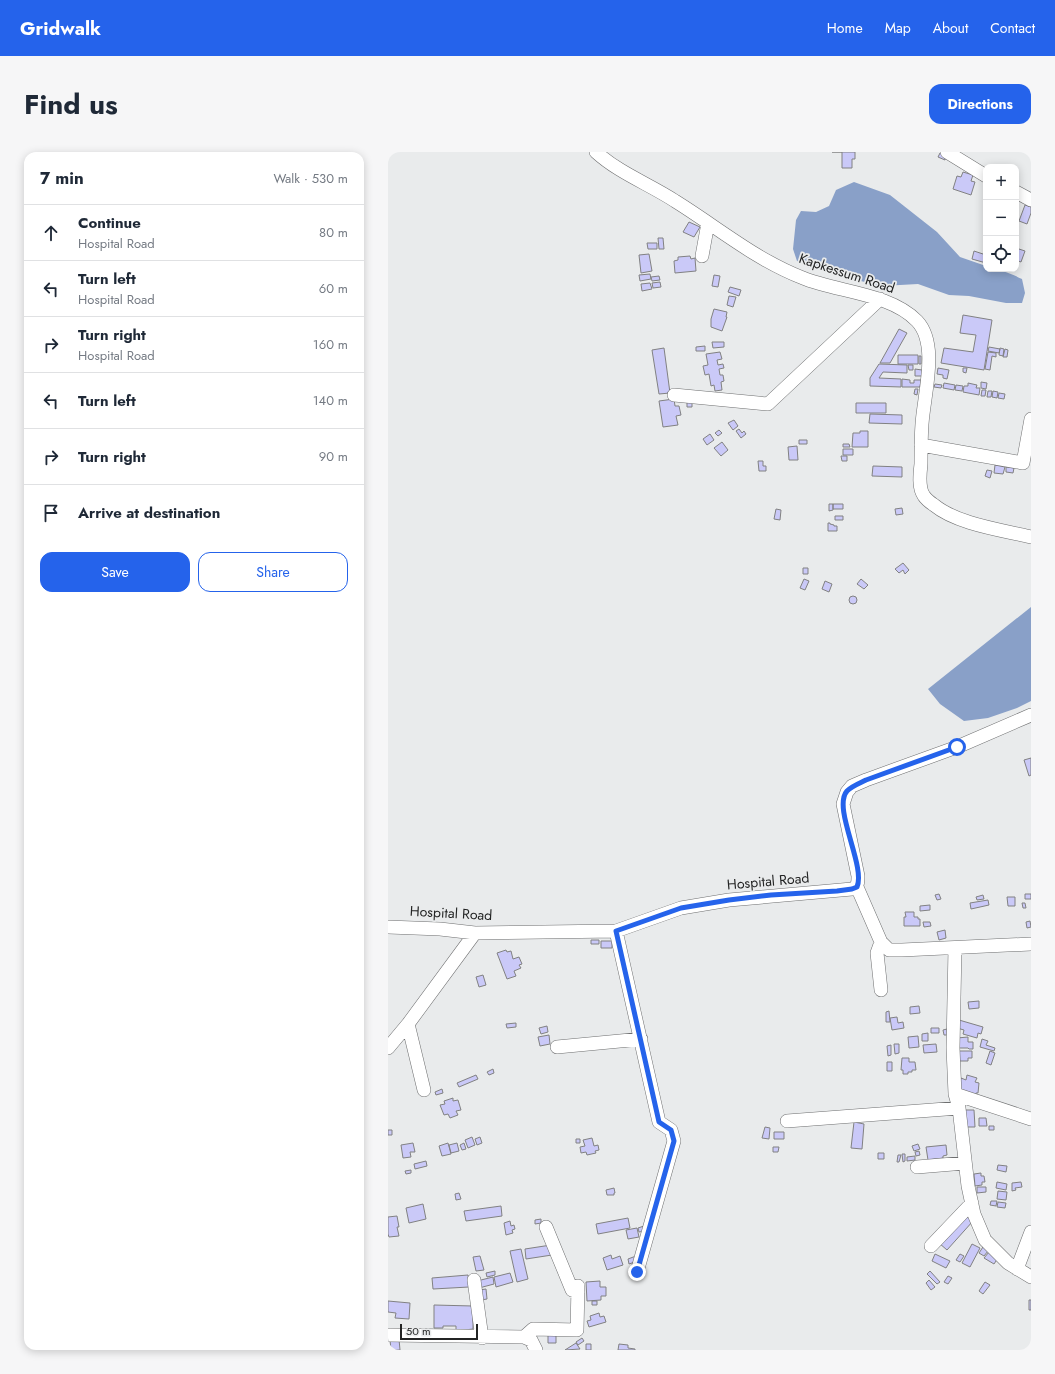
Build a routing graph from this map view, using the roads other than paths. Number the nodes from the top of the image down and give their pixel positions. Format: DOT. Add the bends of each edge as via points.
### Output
graph roads {
  1 [pos="596,152"];
  2 [pos="947,152"];
  3 [pos="983,174"];
  4 [pos="1019,194"];
  5 [pos="1031,200"];
  6 [pos="708,223"];
  7 [pos="702,256"];
  8 [pos="880,299"];
  9 [pos="674,395"];
  10 [pos="1031,418"];
  11 [pos="921,445"];
  12 [pos="1031,537"];
  13 [pos="1031,715"];
  14 [pos="857,887"];
  15 [pos="388,927"];
  16 [pos="616,931"];
  17 [pos="474,932"];
  18 [pos="881,942"];
  19 [pos="1031,944"];
  20 [pos="955,948"];
  21 [pos="881,990"];
  22 [pos="408,1024"];
  23 [pos="641,1039"];
  24 [pos="557,1047"];
  25 [pos="388,1048"];
  26 [pos="424,1090"];
  27 [pos="955,1094"];
  28 [pos="959,1108"];
  29 [pos="1031,1119"];
  30 [pos="787,1121"];
  31 [pos="965,1163"];
  32 [pos="917,1167"];
  33 [pos="972,1203"];
  34 [pos="546,1227"];
  35 [pos="1031,1232"];
  36 [pos="931,1246"];
  37 [pos="1018,1269"];
  38 [pos="637,1272"];
  39 [pos="1031,1277"];
  40 [pos="474,1280"];
  41 [pos="388,1335"];
  42 [pos="524,1337"];
  43 [pos="482,1338"];
  44 [pos="536,1350"];
  1 -- 6 [label="street, Kapkessum Road" via="625,174"];
  2 -- 3 [label="street"];
  4 -- 5 [label="street"];
  6 -- 7 [label="street"];
  6 -- 8 [label="street, Kapkessum Road" via="768,262 804,279"];
  8 -- 9 [label="street" via="768,404"];
  8 -- 11 [label="street, Kapkessum Road" via="907,311 926,335 929,357"];
  10 -- 11 [label="street" via="1023,463"];
  11 -- 12 [label="street, Kapkessum Road" via="920,483 924,496 934,506 971,523"];
  13 -- 14 [label="street" via="957,747 852,786 844,797 843,804 856,862"];
  14 -- 16 [label="street, Hospital Road" via="837,891 771,895 688,907"];
  14 -- 18 [label="street"];
  15 -- 17 [label="street, Hospital Road"];
  16 -- 17 [label="street, Hospital Road"];
  16 -- 23 [label="street"];
  17 -- 22 [label="street"];
  18 -- 20 [label="street" via="886,948 893,950"];
  18 -- 21 [label="street" via="877,953"];
  19 -- 20 [label="street"];
  20 -- 27 [label="street"];
  22 -- 25 [label="street"];
  22 -- 26 [label="street"];
  23 -- 24 [label="street"];
  23 -- 38 [label="street" via="659,1122 671,1130 674,1141"];
  27 -- 28 [label="street"];
  27 -- 29 [label="street"];
  28 -- 30 [label="street"];
  28 -- 31 [label="street"];
  31 -- 32 [label="street"];
  31 -- 33 [label="street"];
  33 -- 36 [label="street"];
  33 -- 37 [label="street" via="985,1240 1008,1263"];
  34 -- 42 [label="street" via="572,1290 578,1289 577,1330 533,1329"];
  35 -- 37 [label="street"];
  37 -- 39 [label="street"];
  40 -- 43 [label="street"];
  41 -- 43 [label="street"];
  42 -- 43 [label="street"];
  42 -- 44 [label="street" via="531,1340"];
}
